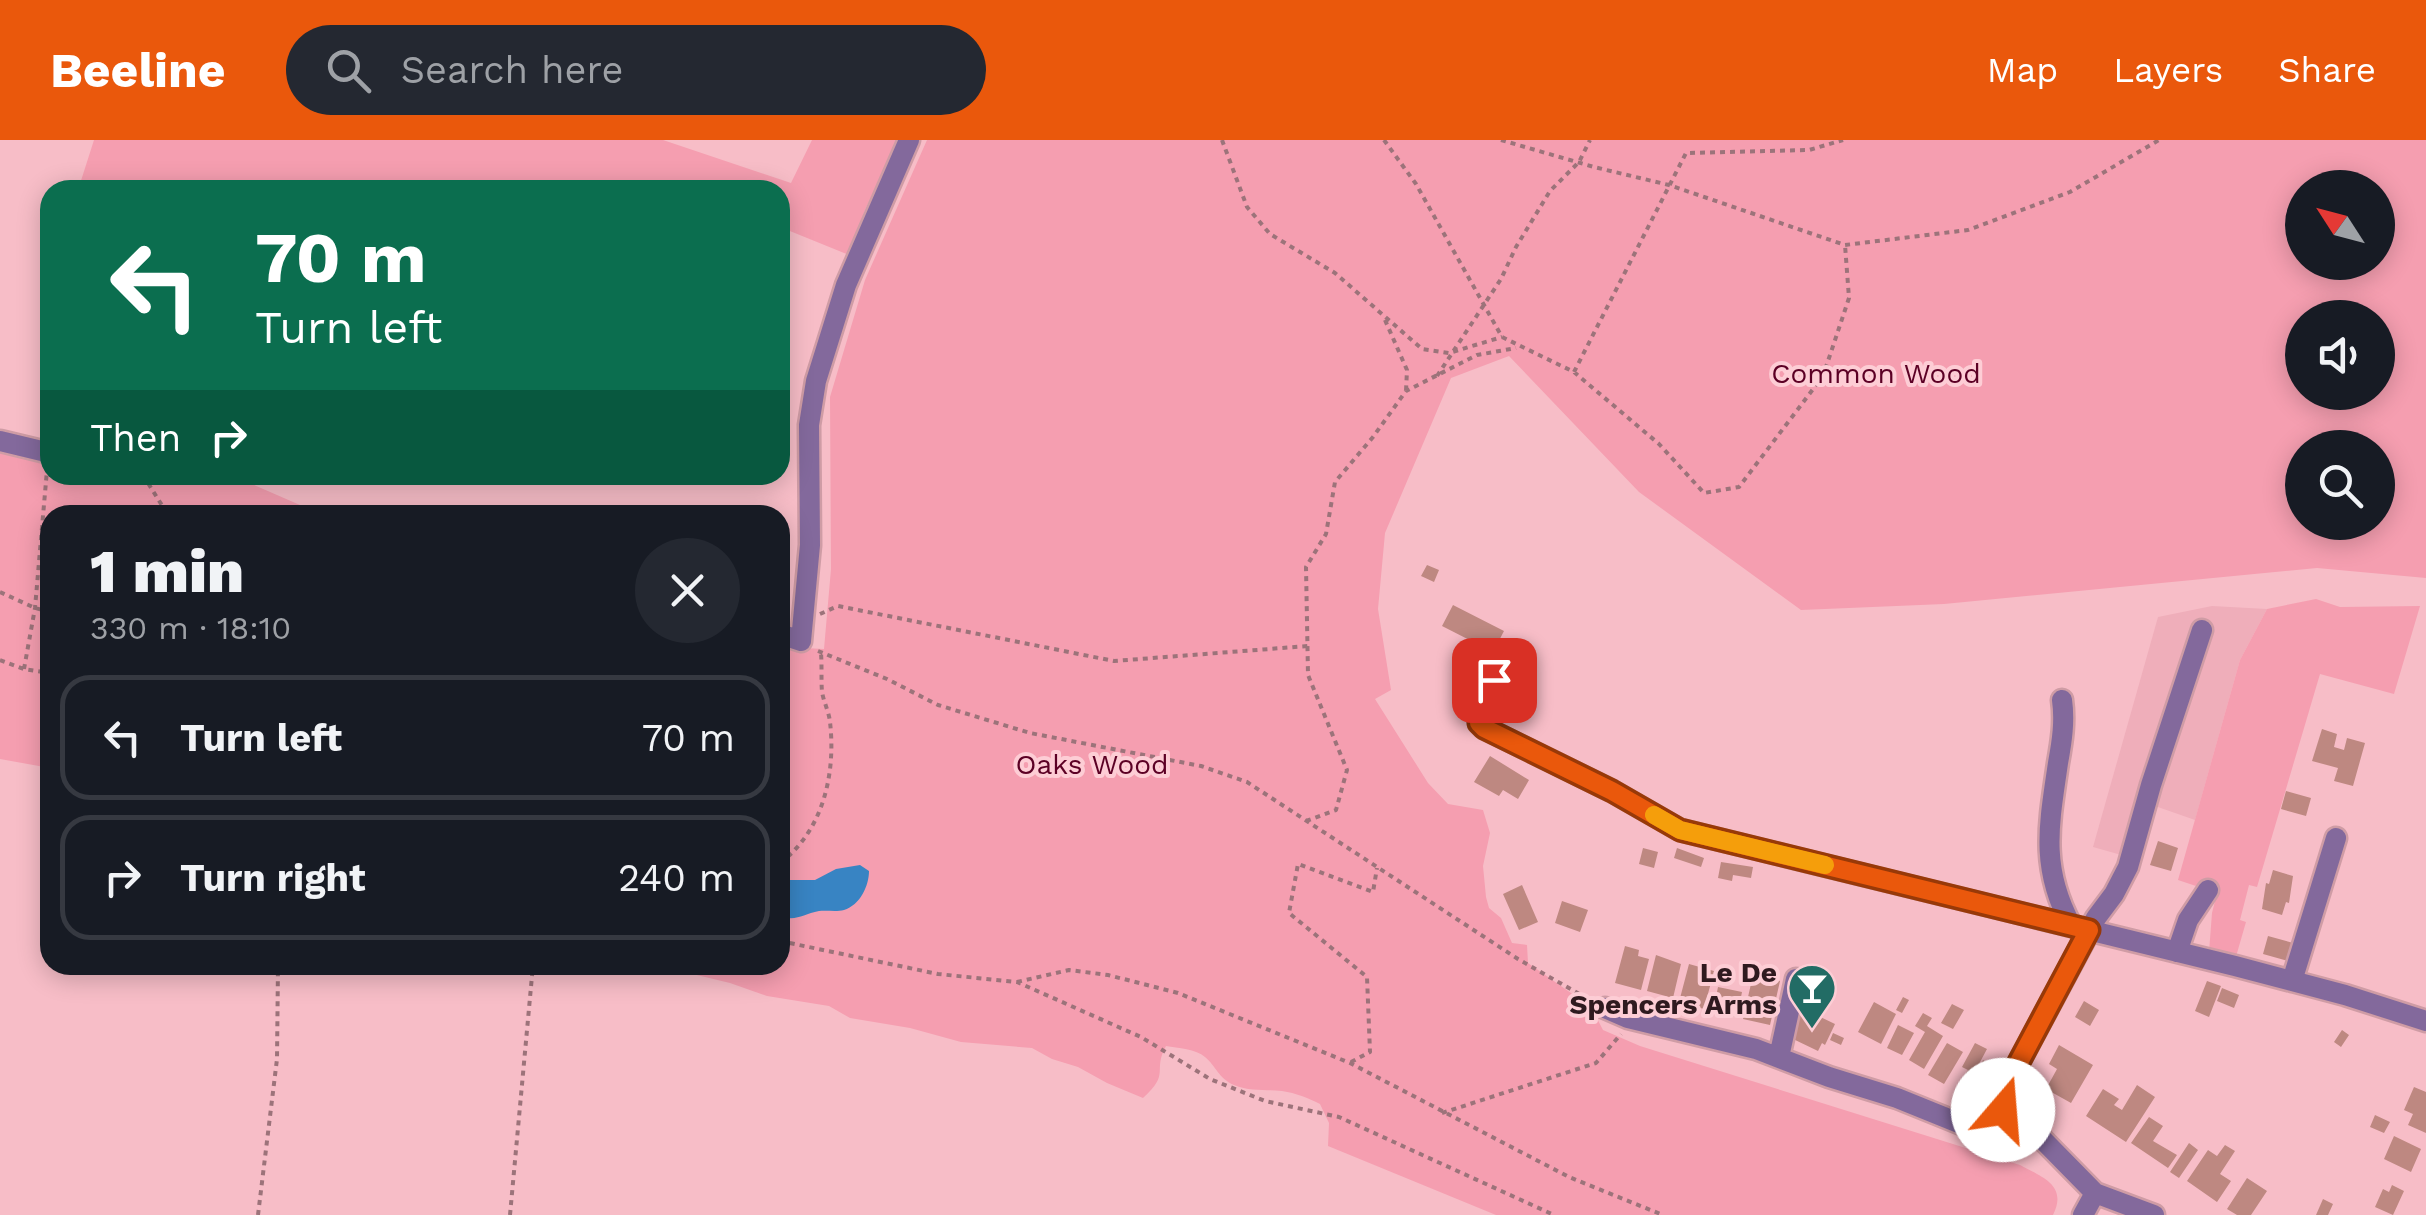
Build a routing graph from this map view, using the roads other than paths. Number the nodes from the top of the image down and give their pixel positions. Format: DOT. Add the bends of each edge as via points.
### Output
graph roads {
  1 [pos="909,140"];
  2 [pos="0,441"];
  3 [pos="40,451"];
  4 [pos="2202,630"];
  5 [pos="790,633"];
  6 [pos="1494,680"];
  7 [pos="2062,700"];
  8 [pos="2336,838"];
  9 [pos="2208,890"];
  10 [pos="2080,928"];
  11 [pos="2178,952"];
  12 [pos="1796,978"];
  13 [pos="2292,981"];
  14 [pos="1606,1008"];
  15 [pos="2426,1021"];
  16 [pos="1778,1058"];
  17 [pos="2032,1133"];
  18 [pos="2095,1193"];
  19 [pos="2082,1215"];
  20 [pos="2154,1215"];
  1 -- 5 [label="street" via="846,285 816,381 802,631"];
  2 -- 3 [label="street"];
  4 -- 10 [label="street" via="2128,867 2114,894"];
  6 -- 10 [label="street" via="1479,717 1484,728 1680,830"];
  7 -- 10 [label="street" via="2050,871 2056,896"];
  8 -- 13 [label="street"];
  9 -- 11 [label="street"];
  10 -- 11 [label="street"];
  10 -- 17 [label="street" via="2000,1102 2008,1117"];
  11 -- 13 [label="street"];
  12 -- 16 [label="street"];
  13 -- 15 [label="street"];
  14 -- 16 [label="street"];
  16 -- 17 [label="street" via="1981,1132"];
  17 -- 18 [label="street"];
  18 -- 19 [label="street"];
  18 -- 20 [label="street"];
}
